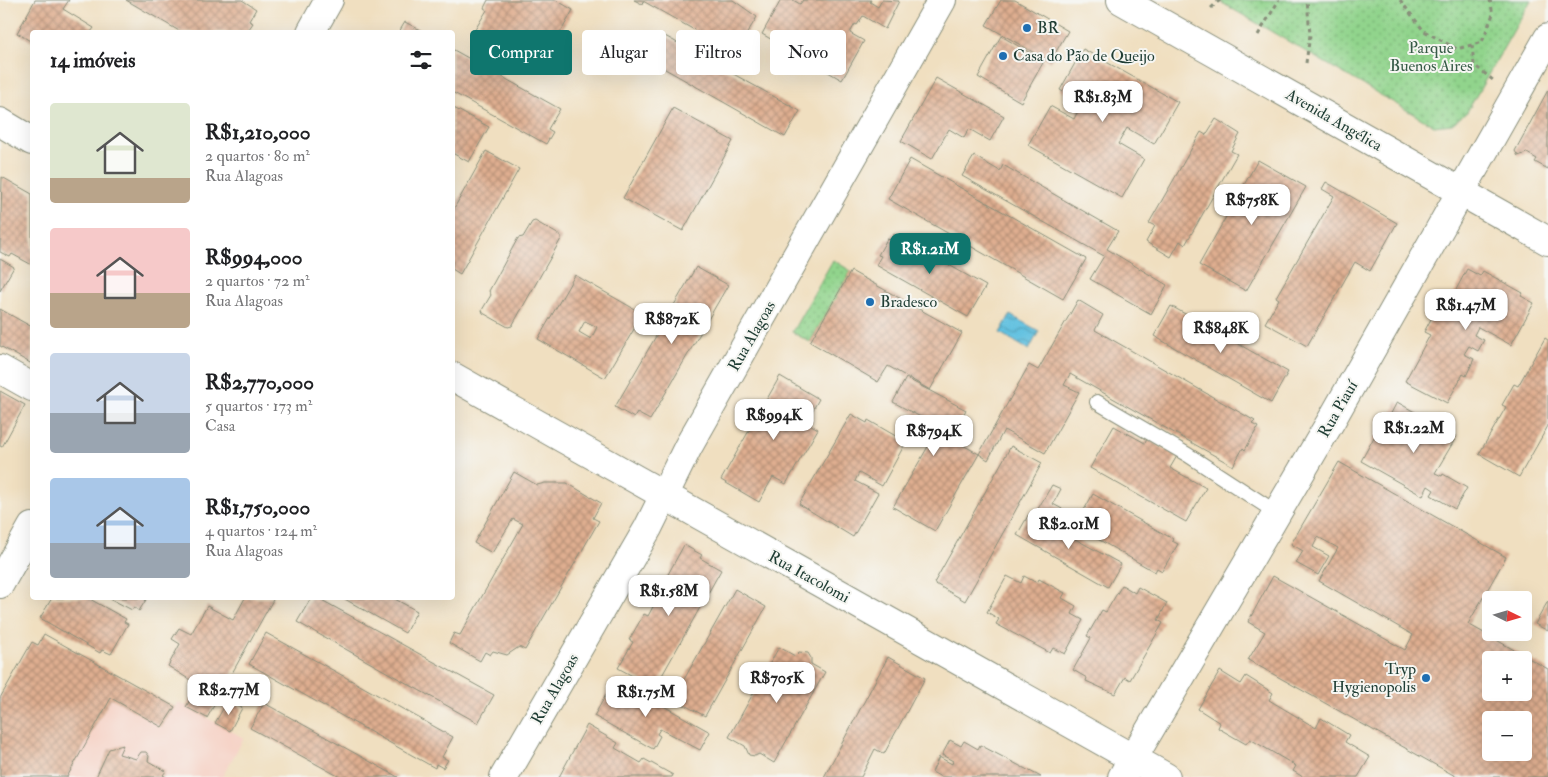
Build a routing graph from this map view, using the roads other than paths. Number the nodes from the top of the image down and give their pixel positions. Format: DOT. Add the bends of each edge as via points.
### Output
graph roads {
  1 [pos="329,0"];
  2 [pos="942,0"];
  3 [pos="1121,0"];
  4 [pos="312,30"];
  5 [pos="1548,38"];
  6 [pos="0,122"];
  7 [pos="30,139"];
  8 [pos="1461,193"];
  9 [pos="1548,241"];
  10 [pos="0,369"];
  11 [pos="455,378"];
  12 [pos="30,386"];
  13 [pos="1097,402"];
  14 [pos="663,495"];
  15 [pos="1276,513"];
  16 [pos="30,531"];
  17 [pos="0,584"];
  18 [pos="1128,768"];
  19 [pos="504,777"];
  20 [pos="1166,777"];
  1 -- 4 [label="street"];
  2 -- 14 [label="street, Rua Alagoas"];
  3 -- 8 [label="street, Avenida Angélica"];
  5 -- 8 [label="street, Rua Piauí"];
  6 -- 7 [label="street"];
  8 -- 9 [label="street, Avenida Angélica"];
  8 -- 15 [label="street, Rua Piauí"];
  10 -- 12 [label="street"];
  11 -- 14 [label="street, Rua Itacolomi"];
  13 -- 15 [label="lane" via="1188,455"];
  14 -- 18 [label="street, Rua Itacolomi"];
  14 -- 19 [label="street, Rua Alagoas" via="648,528"];
  15 -- 18 [label="street, Rua Piauí"];
  16 -- 17 [label="street"];
  18 -- 20 [label="street, Rua Itacolomi"];
}
